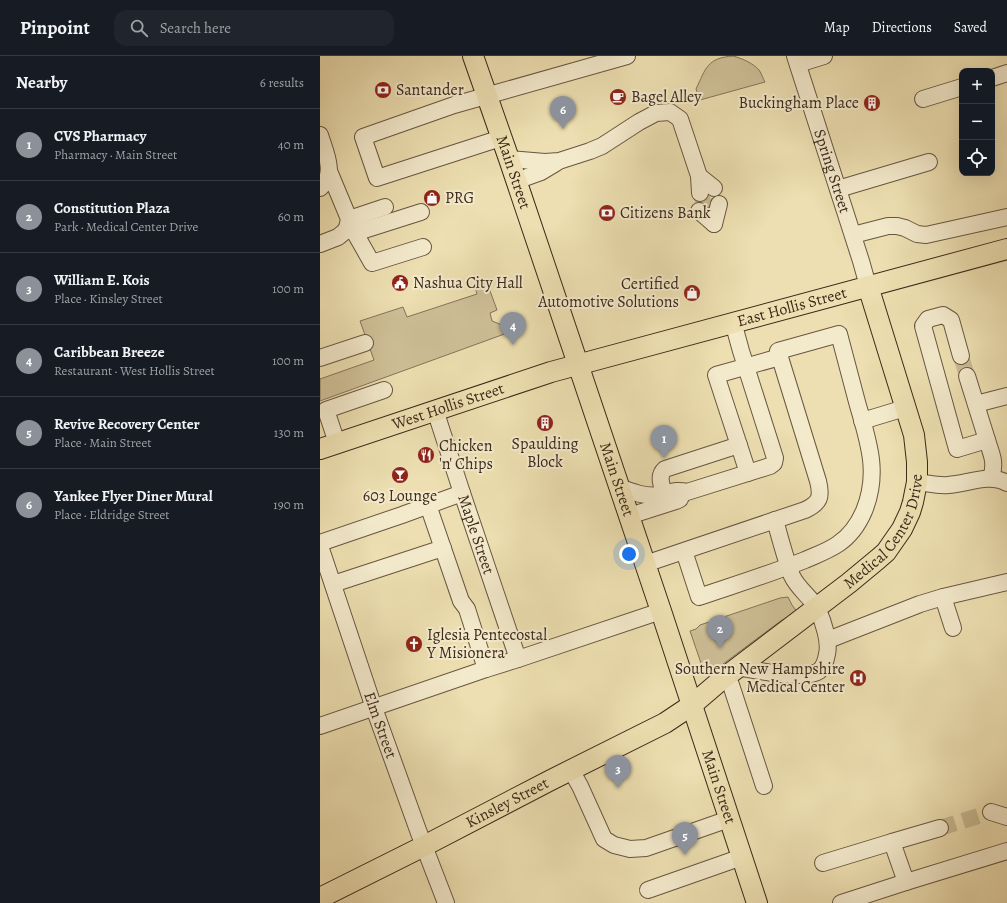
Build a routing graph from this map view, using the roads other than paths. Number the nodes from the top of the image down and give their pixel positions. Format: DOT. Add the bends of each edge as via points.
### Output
graph roads {
  1 [pos="473,56"];
  2 [pos="628,56"];
  3 [pos="824,56"];
  4 [pos="796,60"];
  5 [pos="1007,73"];
  6 [pos="995,77"];
  7 [pos="959,88"];
  8 [pos="487,96"];
  9 [pos="923,99"];
  10 [pos="320,135"];
  11 [pos="501,138"];
  12 [pos="509,160"];
  13 [pos="559,161"];
  14 [pos="929,162"];
  15 [pos="329,171"];
  16 [pos="516,181"];
  17 [pos="320,188"];
  18 [pos="838,190"];
  19 [pos="704,192"];
  20 [pos="384,207"];
  21 [pos="709,208"];
  22 [pos="421,212"];
  23 [pos="1007,217"];
  24 [pos="714,224"];
  25 [pos="351,227"];
  26 [pos="852,236"];
  27 [pos="320,244"];
  28 [pos="423,247"];
  29 [pos="1007,249"];
  30 [pos="868,286"];
  31 [pos="733,322"];
  32 [pos="365,343"];
  33 [pos="961,356"];
  34 [pos="780,357"];
  35 [pos="320,358"];
  36 [pos="577,364"];
  37 [pos="746,367"];
  38 [pos="967,376"];
  39 [pos="384,390"];
  40 [pos="1007,396"];
  41 [pos="976,404"];
  42 [pos="905,408"];
  43 [pos="435,410"];
  44 [pos="862,421"];
  45 [pos="987,440"];
  46 [pos="739,445"];
  47 [pos="328,446"];
  48 [pos="748,473"];
  49 [pos="1002,479"];
  50 [pos="917,482"];
  51 [pos="619,487"];
  52 [pos="686,492"];
  53 [pos="462,493"];
  54 [pos="664,494"];
  55 [pos="428,505"];
  56 [pos="629,516"];
  57 [pos="775,520"];
  58 [pos="320,545"];
  59 [pos="443,548"];
  60 [pos="684,551"];
  61 [pos="645,564"];
  62 [pos="789,566"];
  63 [pos="1007,582"];
  64 [pos="333,584"];
  65 [pos="943,597"];
  66 [pos="816,608"];
  67 [pos="661,611"];
  68 [pos="953,628"];
  69 [pos="828,640"];
  70 [pos="518,659"];
  71 [pos="486,669"];
  72 [pos="732,671"];
  73 [pos="692,705"];
  74 [pos="374,708"];
  75 [pos="320,726"];
  76 [pos="571,770"];
  77 [pos="764,786"];
  78 [pos="991,812"];
  79 [pos="1007,816"];
  80 [pos="729,819"];
  81 [pos="940,828"];
  82 [pos="892,842"];
  83 [pos="424,846"];
  84 [pos="1007,851"];
  85 [pos="742,857"];
  86 [pos="823,863"];
  87 [pos="906,882"];
  88 [pos="648,890"];
  89 [pos="320,898"];
  90 [pos="446,903"];
  91 [pos="757,903"];
  92 [pos="841,903"];
  1 -- 8 [label="main road, Main Street"];
  2 -- 8 [label="street"];
  3 -- 4 [label="street"];
  4 -- 18 [label="street, Spring Street"];
  5 -- 6 [label="street"];
  7 -- 9 [label="street"];
  8 -- 11 [label="main road, Main Street"];
  8 -- 11 [label="street" via="363,137 377,178"];
  10 -- 15 [label="street"];
  11 -- 12 [label="main road, Main Street"];
  12 -- 13 [label="street"];
  12 -- 16 [label="main road, Main Street"];
  13 -- 16 [label="street" via="541,172"];
  13 -- 19 [label="street" via="602,146 656,113 670,112 680,118"];
  14 -- 18 [label="street"];
  15 -- 17 [label="street" via="328,180"];
  15 -- 25 [label="street"];
  16 -- 36 [label="main road, Main Street"];
  18 -- 26 [label="street, Spring Street"];
  20 -- 25 [label="street"];
  21 -- 24 [label="street"];
  22 -- 25 [label="street"];
  23 -- 26 [label="street" via="926,235 897,226 888,226"];
  25 -- 27 [label="street" via="338,237"];
  25 -- 28 [label="street" via="372,263"];
  26 -- 30 [label="street, Spring Street"];
  29 -- 30 [label="main road, East Hollis Street"];
  30 -- 31 [label="main road, East Hollis Street"];
  30 -- 42 [label="main road, Medical Center Drive"];
  31 -- 36 [label="main road, East Hollis Street"];
  31 -- 37 [label="street"];
  32 -- 35 [label="street"];
  33 -- 45 [label="street" via="952,320 943,315 928,319 923,326 958,449"];
  34 -- 37 [label="street"];
  34 -- 44 [label="street" via="778,351 839,334"];
  34 -- 57 [label="street" via="820,493 819,501 813,506"];
  36 -- 43 [label="main road, West Hollis Street"];
  36 -- 51 [label="main road, Main Street"];
  37 -- 46 [label="street" via="716,375"];
  37 -- 48 [label="street" via="775,460 773,465"];
  38 -- 41 [label="street"];
  39 -- 47 [label="street" via="326,410"];
  40 -- 41 [label="street"];
  41 -- 45 [label="street"];
  42 -- 44 [label="street"];
  42 -- 50 [label="main road, Medical Center Drive" via="916,443"];
  43 -- 47 [label="main road, West Hollis Street"];
  43 -- 53 [label="street, Maple Street"];
  44 -- 62 [label="street" via="870,450 872,474 870,494 861,519 852,532 838,544"];
  45 -- 49 [label="street" via="994,466"];
  46 -- 48 [label="street"];
  46 -- 54 [label="street" via="663,471 660,479"];
  48 -- 52 [label="street"];
  49 -- 50 [label="street" via="983,479 949,485"];
  50 -- 66 [label="main road, Medical Center Drive" via="907,520 892,544 859,575"];
  51 -- 54 [label="street" via="646,495"];
  51 -- 56 [label="main road, Main Street"];
  52 -- 54 [label="street" via="677,490"];
  52 -- 56 [label="street" via="676,501"];
  53 -- 55 [label="street"];
  53 -- 70 [label="street, Maple Street"];
  55 -- 58 [label="street"];
  55 -- 59 [label="street"];
  56 -- 61 [label="main road, Main Street"];
  57 -- 60 [label="street"];
  57 -- 62 [label="street"];
  58 -- 64 [label="street, Elm Street"];
  59 -- 64 [label="street"];
  59 -- 71 [label="street" via="461,601 467,609"];
  60 -- 61 [label="street"];
  60 -- 62 [label="street" via="699,596"];
  61 -- 67 [label="main road, Main Street"];
  62 -- 66 [label="street" via="795,581"];
  63 -- 65 [label="street"];
  64 -- 74 [label="street, Elm Street"];
  65 -- 68 [label="street"];
  65 -- 69 [label="street"];
  66 -- 69 [label="street"];
  66 -- 72 [label="main road, Medical Center Drive"];
  67 -- 70 [label="street"];
  67 -- 73 [label="main road, Main Street"];
  69 -- 72 [label="street" via="827,656 822,668 817,672 791,675"];
  70 -- 71 [label="street"];
  71 -- 74 [label="street"];
  72 -- 73 [label="main road, Medical Center Drive"];
  72 -- 77 [label="street" via="731,685"];
  73 -- 76 [label="main road, Kinsley Street" via="665,723"];
  73 -- 80 [label="main road, Main Street"];
  74 -- 75 [label="street"];
  74 -- 83 [label="street, Elm Street"];
  76 -- 80 [label="street" via="604,839 630,850 646,848"];
  76 -- 83 [label="main road, Kinsley Street"];
  78 -- 79 [label="street"];
  80 -- 85 [label="main road, Main Street"];
  81 -- 82 [label="street"];
  82 -- 86 [label="street"];
  82 -- 87 [label="street"];
  83 -- 89 [label="main road, Kinsley Street"];
  83 -- 90 [label="street, Elm Street"];
  84 -- 87 [label="street"];
  85 -- 88 [label="street"];
  85 -- 91 [label="main road, Main Street"];
  87 -- 92 [label="street"];
}
